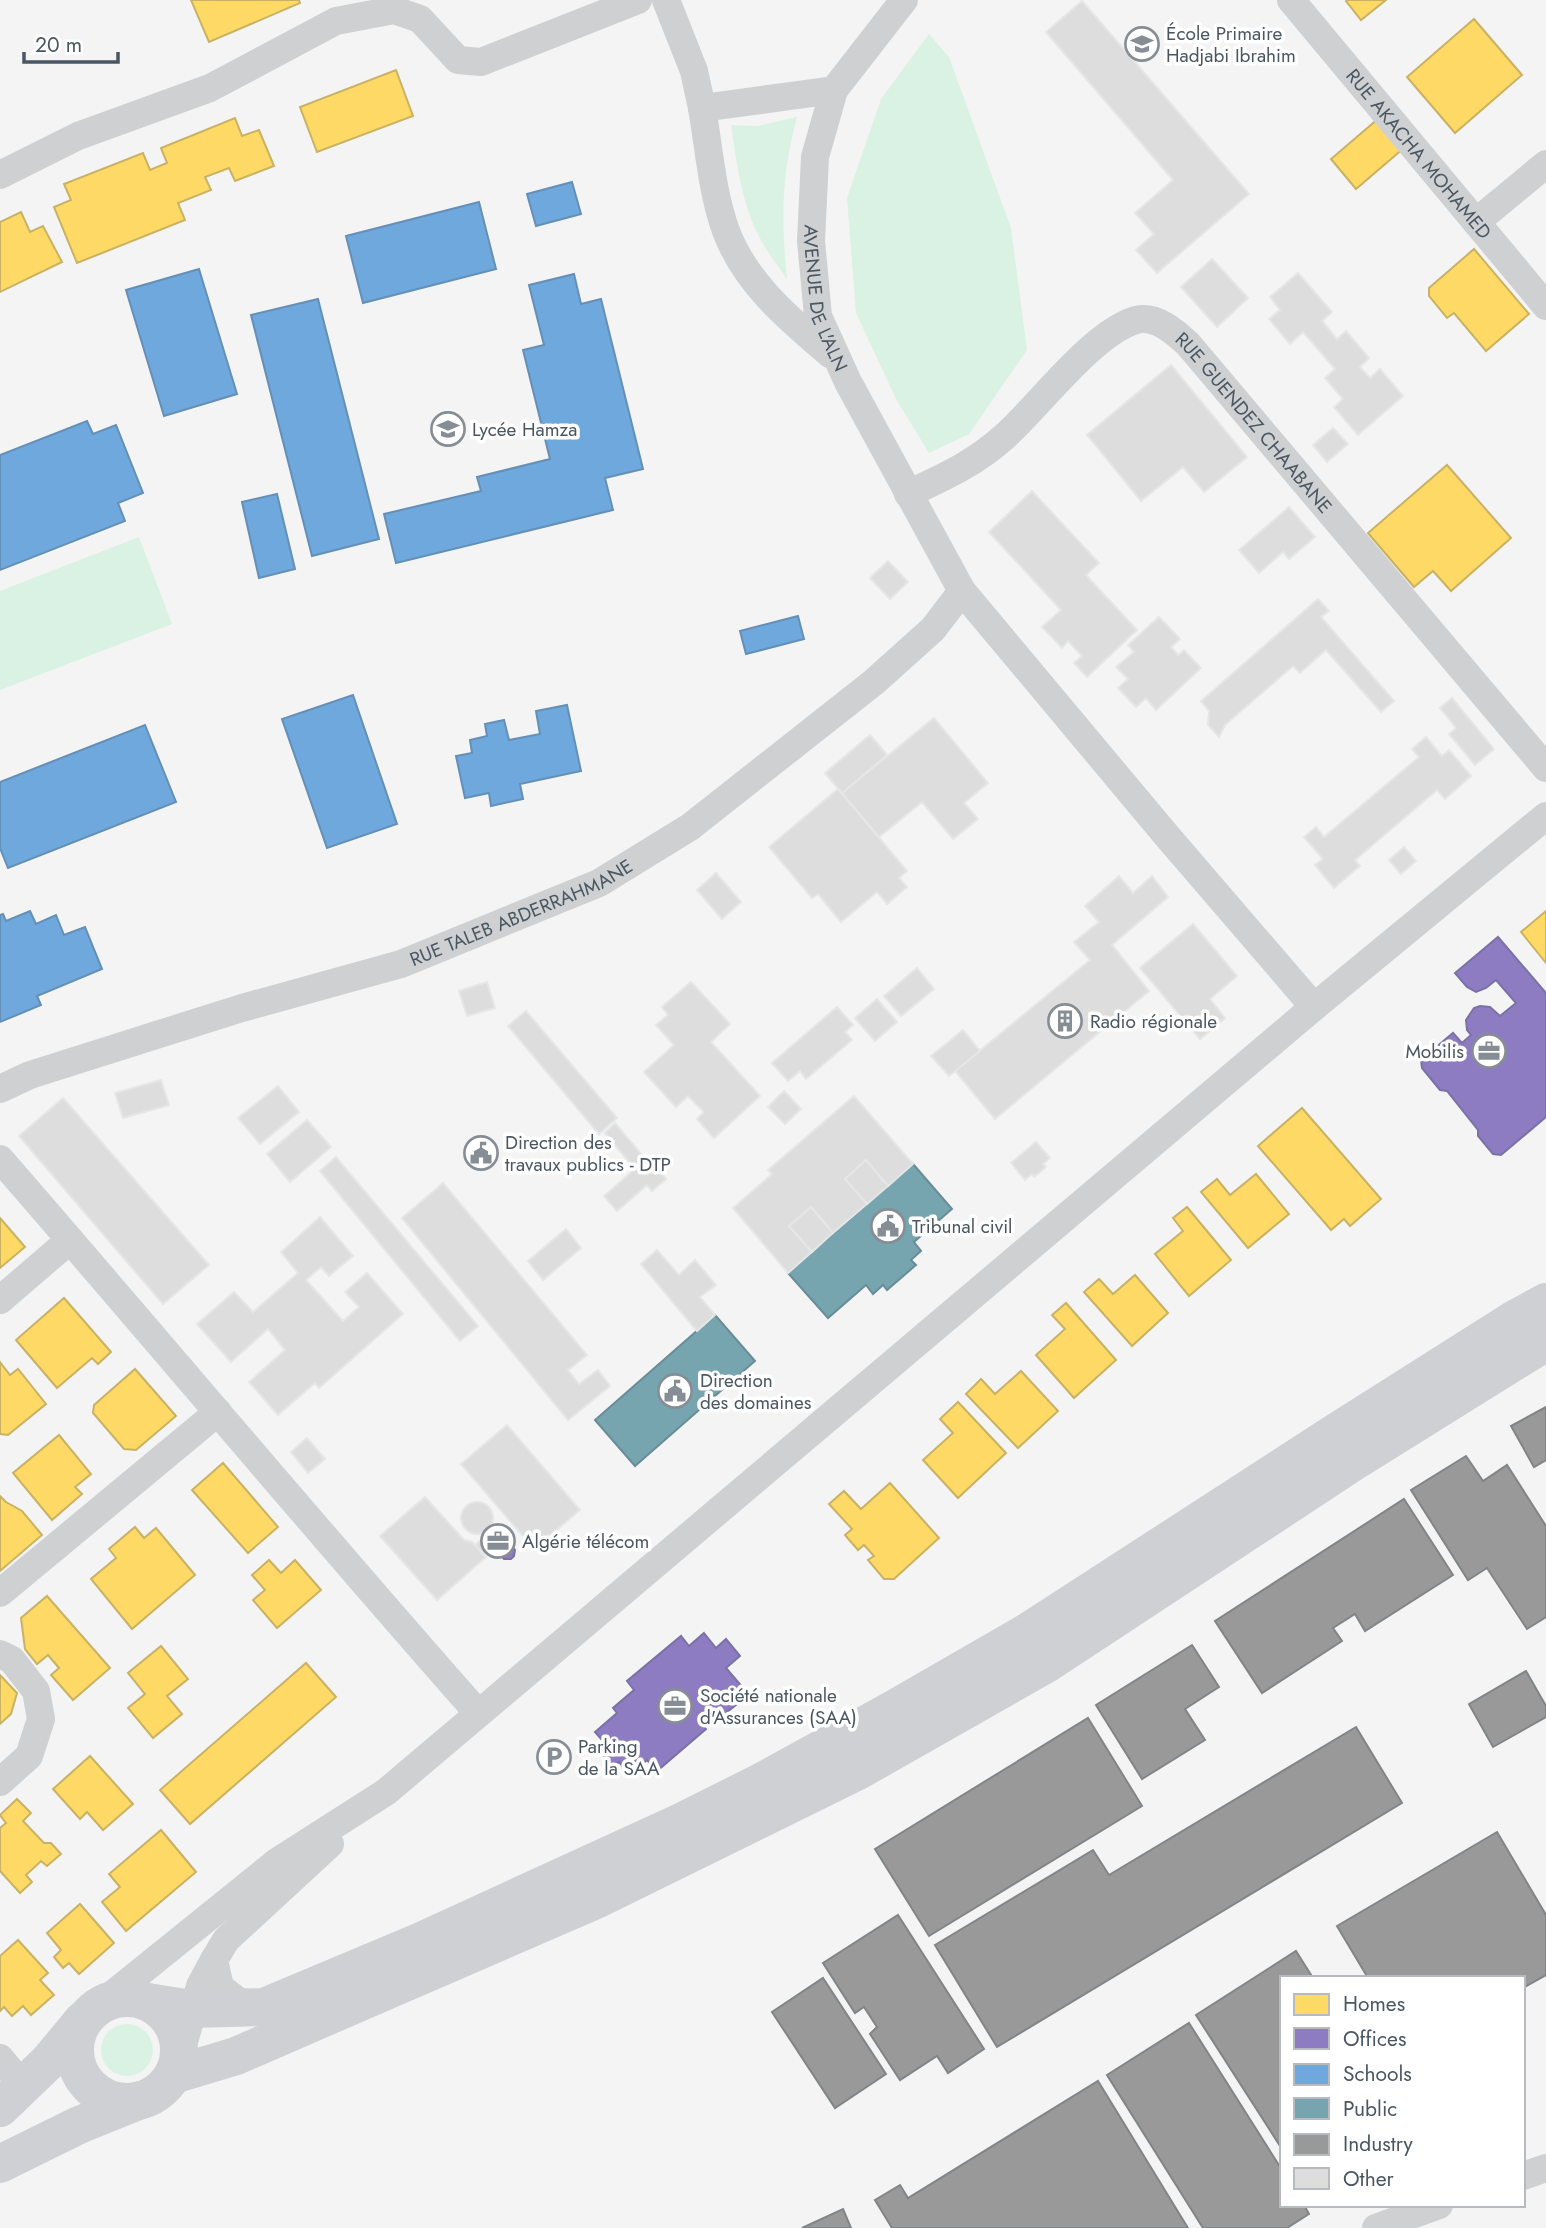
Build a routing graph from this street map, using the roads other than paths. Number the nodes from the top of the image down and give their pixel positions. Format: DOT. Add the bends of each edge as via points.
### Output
graph roads {
  1 [pos="638,0"];
  2 [pos="666,0"];
  3 [pos="904,0"];
  4 [pos="1291,0"];
  5 [pos="331,11"];
  6 [pos="834,90"];
  7 [pos="702,108"];
  8 [pos="1546,164"];
  9 [pos="0,175"];
  10 [pos="1476,222"];
  11 [pos="1546,306"];
  12 [pos="835,358"];
  13 [pos="908,494"];
  14 [pos="962,591"];
  15 [pos="1546,768"];
  16 [pos="1546,816"];
  17 [pos="1314,1007"];
  18 [pos="0,1089"];
  19 [pos="0,1159"];
  20 [pos="70,1240"];
  21 [pos="0,1300"];
  22 [pos="1546,1302"];
  23 [pos="1546,1342"];
  24 [pos="218,1412"];
  25 [pos="0,1593"];
  26 [pos="0,1654"];
  27 [pos="478,1713"];
  28 [pos="0,1782"];
  29 [pos="386,1792"];
  30 [pos="214,1960"];
  31 [pos="147,2002"];
  32 [pos="264,2007"];
  33 [pos="192,2009"];
  34 [pos="91,2013"];
  35 [pos="166,2078"];
  36 [pos="8,2084"];
  37 [pos="0,2164"];
  38 [pos="1546,2168"];
  39 [pos="1525,2175"];
  40 [pos="1434,2207"];
  41 [pos="1376,2228"];
  1 -- 5 [label="street" via="481,62 458,60 420,19 394,10"];
  2 -- 7 [label="street" via="694,71"];
  3 -- 6 [label="street, AVENUE DE L'ALN"];
  4 -- 10 [label="street, RUE AKACHA MOHAMED"];
  5 -- 9 [label="street" via="210,88 78,136"];
  6 -- 7 [label="street"];
  6 -- 12 [label="street, AVENUE DE L'ALN" via="815,157 811,241 818,316"];
  7 -- 12 [label="street" via="726,231 743,264 784,315"];
  8 -- 10 [label="street"];
  10 -- 11 [label="street, RUE AKACHA MOHAMED"];
  12 -- 13 [label="street, AVENUE DE L'ALN"];
  13 -- 14 [label="street, AVENUE DE L'ALN"];
  13 -- 15 [label="street, RUE GUENDEZ CHAABANE" via="972,463 1093,348 1123,326 1139,319 1171,328"];
  14 -- 17 [label="street, AVENUE DE L'ALN"];
  14 -- 18 [label="street, RUE TALEB ABDERRAHMANE" via="933,629 874,682 690,827 599,883 401,964 242,1008 30,1075"];
  16 -- 17 [label="street"];
  17 -- 27 [label="street"];
  19 -- 20 [label="street"];
  20 -- 21 [label="street"];
  20 -- 24 [label="street"];
  22 -- 32 [label="main road" via="1341,1428 1029,1631 894,1709 681,1822"];
  23 -- 35 [label="main road" via="1358,1459 1048,1663 858,1770 548,1921 236,2056"];
  24 -- 25 [label="street"];
  24 -- 27 [label="street"];
  26 -- 28 [label="street" via="12,1660 36,1691 41,1719 29,1756"];
  27 -- 29 [label="street"];
  29 -- 30 [label="street" via="226,1940"];
  29 -- 34 [label="street" via="278,1861"];
  30 -- 32 [label="street" via="220,1987 238,2001"];
  30 -- 33 [label="street"];
  31 -- 33 [label="main road"];
  31 -- 34 [label="main road" via="113,1999"];
  31 -- 35 [label="main road" via="162,2011 178,2041"];
  32 -- 33 [label="main road"];
  33 -- 35 [label="street"];
  34 -- 35 [label="main road" via="78,2034 75,2050 86,2082 98,2093 130,2102"];
  34 -- 36 [label="main road" via="49,2061"];
  35 -- 37 [label="main road"];
  38 -- 39 [label="street"];
  40 -- 41 [label="street"];
}
